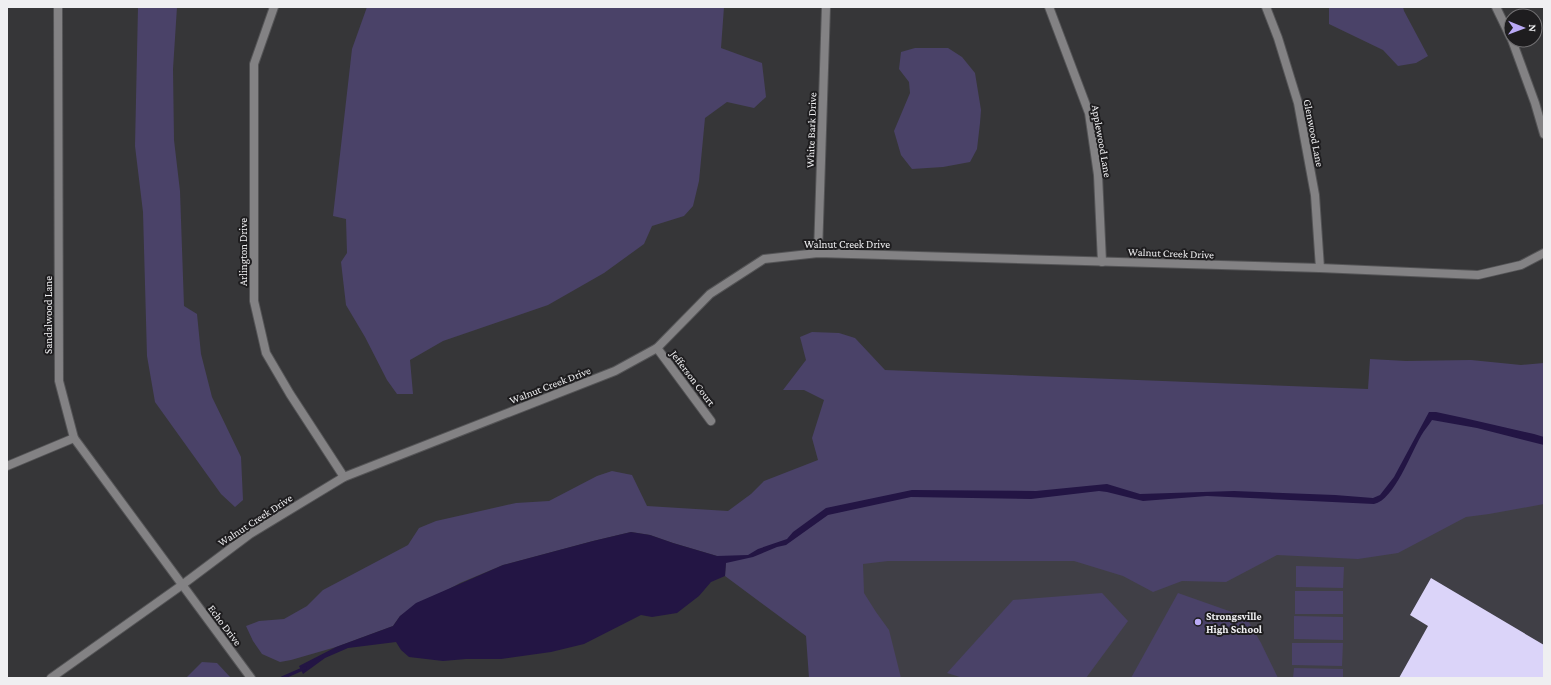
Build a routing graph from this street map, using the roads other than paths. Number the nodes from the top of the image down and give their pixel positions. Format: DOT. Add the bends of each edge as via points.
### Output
graph roads {
  1 [pos="58,7"];
  2 [pos="274,7"];
  3 [pos="826,7"];
  4 [pos="1049,7"];
  5 [pos="1266,7"];
  6 [pos="1496,7"];
  7 [pos="1503,22"];
  8 [pos="1514,48"];
  9 [pos="1544,134"];
  10 [pos="818,253"];
  11 [pos="1544,253"];
  12 [pos="1102,262"];
  13 [pos="1320,268"];
  14 [pos="657,348"];
  15 [pos="711,421"];
  16 [pos="74,438"];
  17 [pos="7,466"];
  18 [pos="344,477"];
  19 [pos="182,585"];
  20 [pos="51,678"];
  21 [pos="251,678"];
  1 -- 16 [label="street, Sandalwood Lane" via="60,381"];
  2 -- 18 [label="street, Arlington Drive" via="254,64 254,301 266,353"];
  3 -- 10 [label="street, White Bark Drive"];
  4 -- 12 [label="street, Applewood Lane" via="1089,113 1098,175"];
  5 -- 13 [label="street, Glenwood Lane" via="1298,103 1315,195"];
  6 -- 7 [label="street"];
  8 -- 9 [label="street"];
  10 -- 12 [label="street, Walnut Creek Drive"];
  10 -- 14 [label="street, Walnut Creek Drive" via="764,259 710,294"];
  11 -- 13 [label="street, Walnut Creek Drive" via="1522,265 1478,275"];
  12 -- 13 [label="street, Walnut Creek Drive"];
  14 -- 15 [label="street, Jefferson Court"];
  14 -- 18 [label="street, Walnut Creek Drive" via="615,371"];
  16 -- 17 [label="street"];
  16 -- 19 [label="street, Sandalwood Lane"];
  18 -- 19 [label="street, Walnut Creek Drive" via="250,534"];
  19 -- 20 [label="street, Walnut Creek Drive"];
  19 -- 21 [label="street, Echo Drive"];
}
